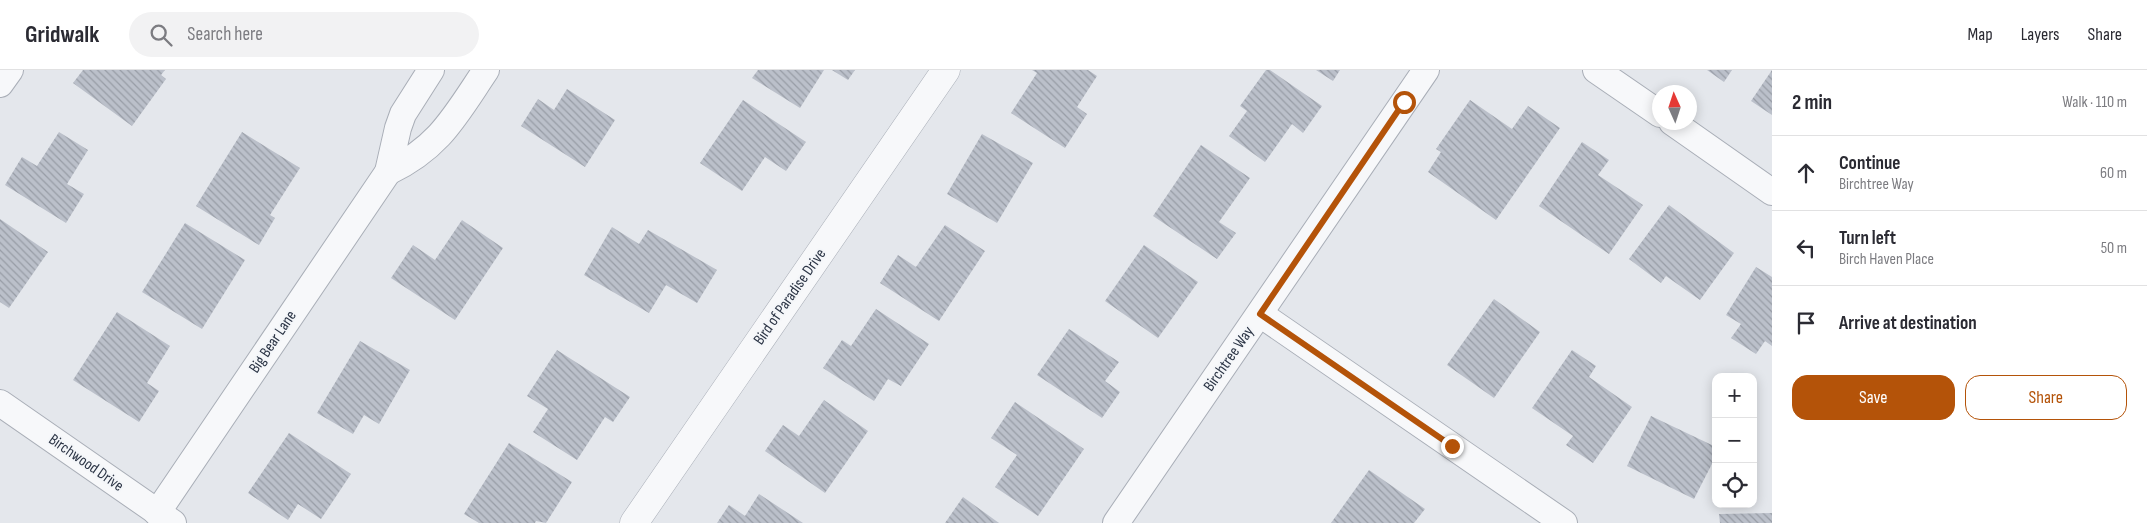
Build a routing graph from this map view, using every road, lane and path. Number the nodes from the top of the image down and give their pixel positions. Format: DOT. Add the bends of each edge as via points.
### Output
graph roads {
  1 [pos="10,70"];
  2 [pos="431,70"];
  3 [pos="486,70"];
  4 [pos="946,70"];
  5 [pos="1426,70"];
  6 [pos="1596,70"];
  7 [pos="0,84"];
  8 [pos="1652,108"];
  9 [pos="1683,130"];
  10 [pos="388,172"];
  11 [pos="1772,192"];
  12 [pos="1260,314"];
  13 [pos="0,404"];
  14 [pos="165,518"];
  15 [pos="634,523"];
  16 [pos="1116,523"];
  17 [pos="1564,523"];
  1 -- 7 [label="street"];
  2 -- 10 [label="street, Big Bear Lane" via="403,114"];
  3 -- 10 [label="street, Big Bear Lane" via="435,141 408,162"];
  4 -- 15 [label="street, Bird of Paradise Drive"];
  5 -- 12 [label="street, Birchtree Way"];
  6 -- 8 [label="street"];
  9 -- 11 [label="street"];
  10 -- 14 [label="street, Big Bear Lane"];
  12 -- 16 [label="street, Birchtree Way"];
  12 -- 17 [label="street"];
  13 -- 14 [label="street, Birchwood Drive"];
}
